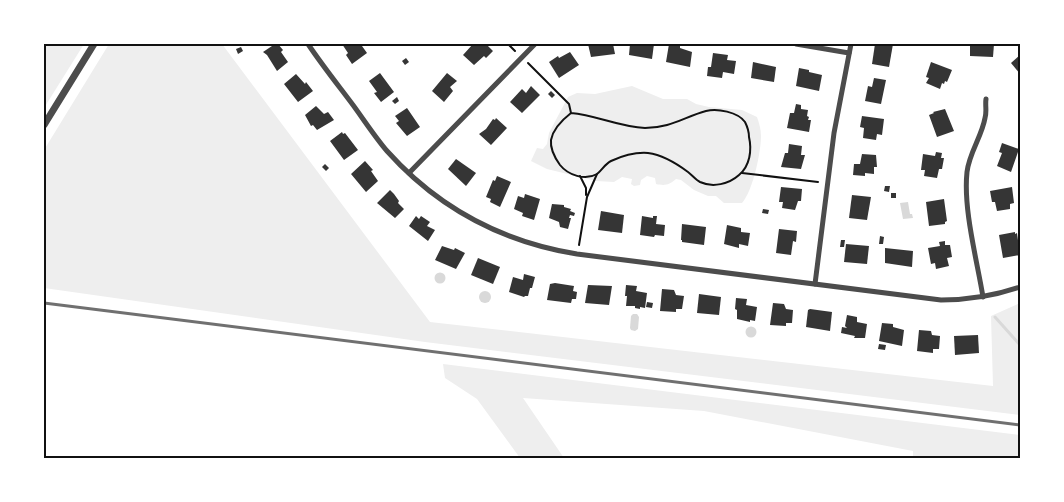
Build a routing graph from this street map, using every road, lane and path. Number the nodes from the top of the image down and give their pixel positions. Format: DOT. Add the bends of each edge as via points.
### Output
graph roads {
  1 [pos="94,44"];
  2 [pos="308,44"];
  3 [pos="508,44"];
  4 [pos="534,44"];
  5 [pos="796,44"];
  6 [pos="851,44"];
  7 [pos="515,51"];
  8 [pos="849,54"];
  9 [pos="528,63"];
  10 [pos="986,99"];
  11 [pos="571,113"];
  12 [pos="44,125"];
  13 [pos="409,173"];
  14 [pos="742,173"];
  15 [pos="597,174"];
  16 [pos="580,176"];
  17 [pos="818,182"];
  18 [pos="587,197"];
  19 [pos="579,245"];
  20 [pos="815,284"];
  21 [pos="1020,287"];
  22 [pos="983,297"];
  1 -- 12 [label="street"];
  2 -- 13 [label="street" via="387,151"];
  3 -- 7 [label="path"];
  4 -- 13 [label="street"];
  5 -- 8 [label="street"];
  6 -- 8 [label="street"];
  8 -- 20 [label="street" via="834,133"];
  9 -- 11 [label="path" via="566,100"];
  10 -- 22 [label="street" via="985,118 967,170 966,187"];
  11 -- 14 [label="path" via="645,128 665,126 708,110 736,115 745,122 749,137 749,157"];
  11 -- 16 [label="path" via="557,127 551,139 551,149 564,170"];
  13 -- 20 [label="street" via="461,214 485,227 537,246 577,254"];
  14 -- 15 [label="path" via="731,182 701,182 670,159 649,153 633,153 609,162"];
  14 -- 17 [label="path"];
  15 -- 16 [label="path" via="586,178"];
  15 -- 18 [label="path"];
  16 -- 18 [label="path"];
  18 -- 19 [label="path"];
  20 -- 22 [label="street" via="941,300"];
  21 -- 22 [label="street"];
}
